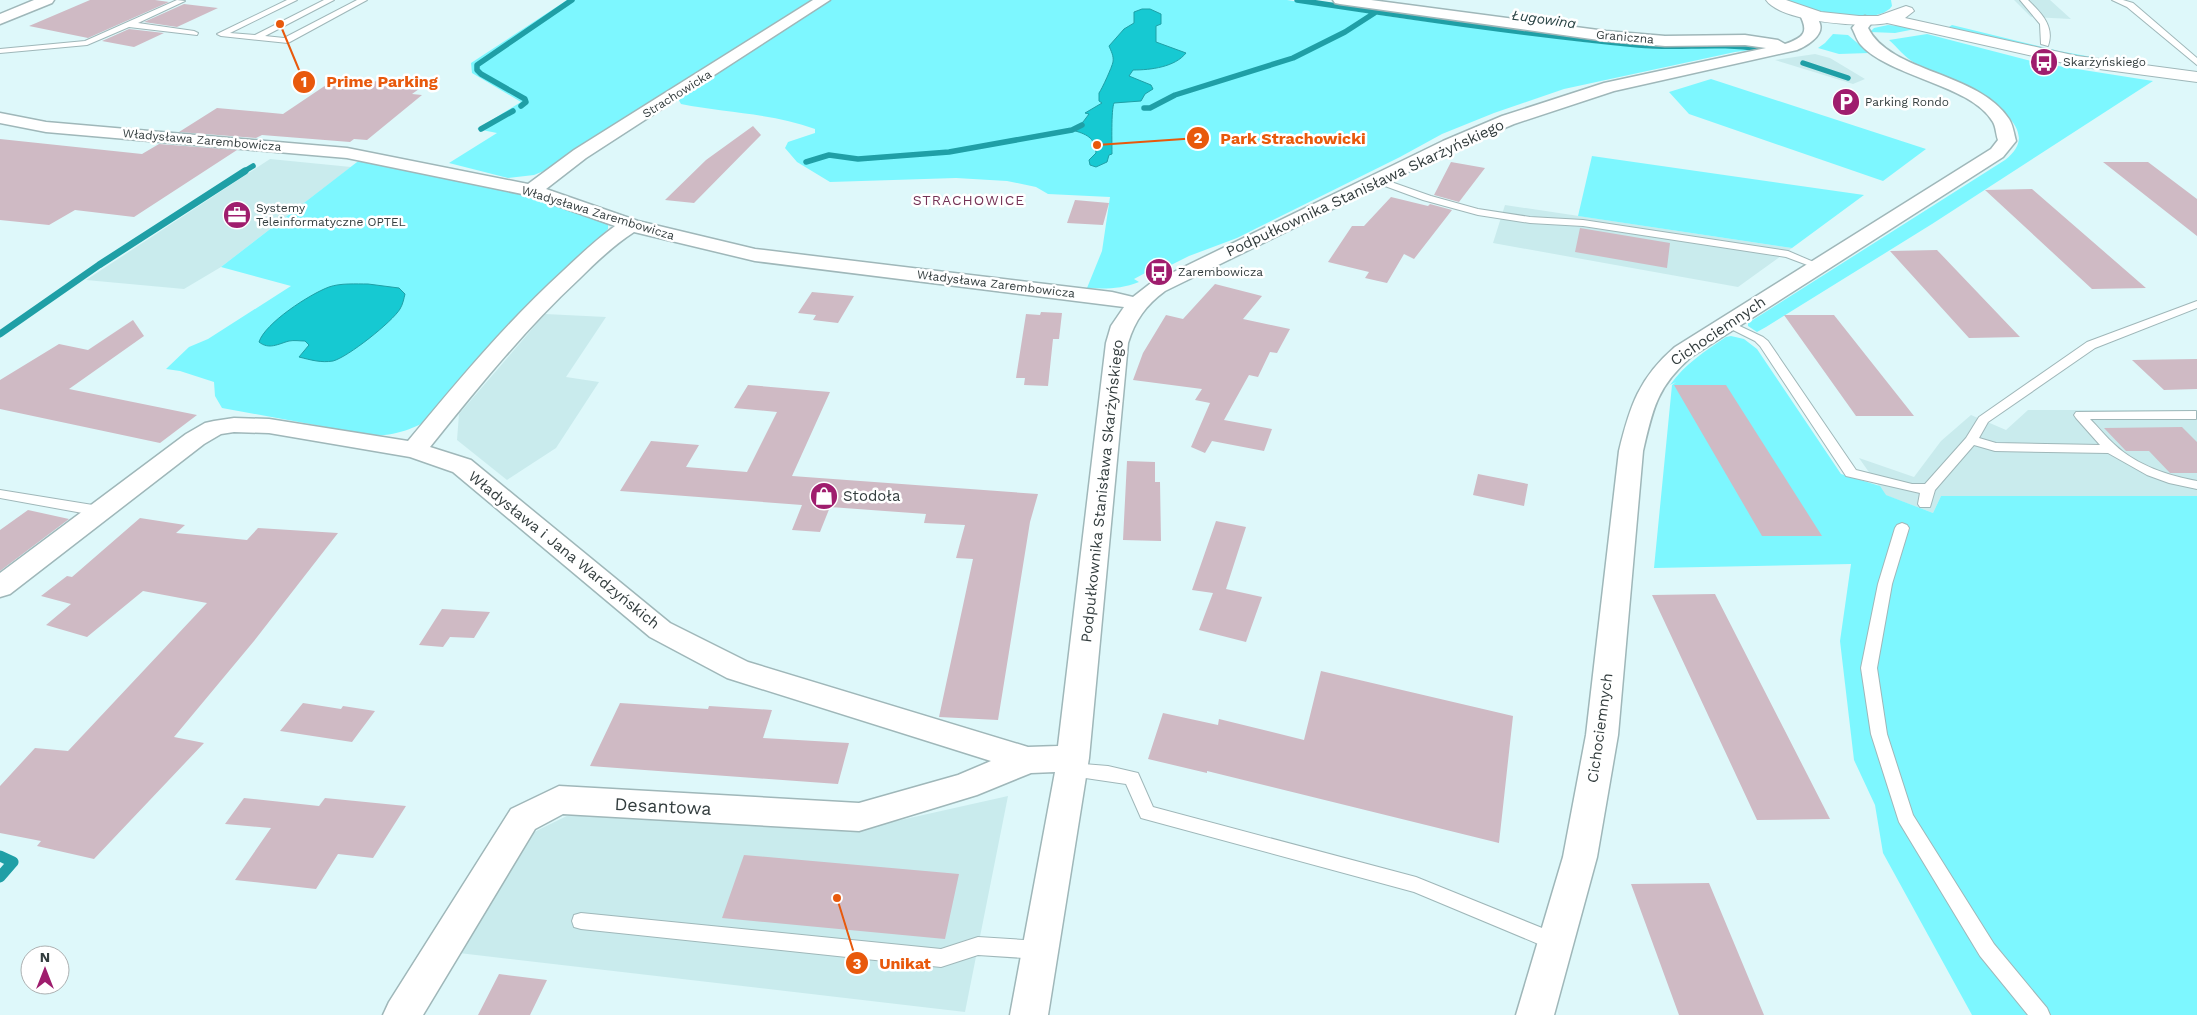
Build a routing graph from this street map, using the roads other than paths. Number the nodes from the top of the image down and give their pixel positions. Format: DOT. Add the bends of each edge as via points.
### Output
graph roads {
  1 [pos="47,0"];
  2 [pos="293,0"];
  3 [pos="330,0"];
  4 [pos="363,0"];
  5 [pos="824,0"];
  6 [pos="1340,0"];
  7 [pos="1774,0"];
  8 [pos="2024,0"];
  9 [pos="2116,0"];
  10 [pos="181,1"];
  11 [pos="1907,3"];
  12 [pos="1806,13"];
  13 [pos="0,19"];
  14 [pos="1877,20"];
  15 [pos="128,24"];
  16 [pos="194,33"];
  17 [pos="256,38"];
  18 [pos="2045,44"];
  19 [pos="1791,47"];
  20 [pos="0,51"];
  21 [pos="2197,62"];
  22 [pos="2197,68"];
  23 [pos="2197,77"];
  24 [pos="0,118"];
  25 [pos="1377,180"];
  26 [pos="532,190"];
  27 [pos="631,225"];
  28 [pos="1818,266"];
  29 [pos="1138,304"];
  30 [pos="2197,304"];
  31 [pos="1727,324"];
  32 [pos="2196,415"];
  33 [pos="1971,440"];
  34 [pos="2111,449"];
  35 [pos="414,450"];
  36 [pos="2197,485"];
  37 [pos="1928,489"];
  38 [pos="0,494"];
  39 [pos="1925,504"];
  40 [pos="99,511"];
  41 [pos="1902,528"];
  42 [pos="0,587"];
  43 [pos="1028,760"];
  44 [pos="1072,764"];
  45 [pos="581,921"];
  46 [pos="1556,942"];
  47 [pos="1040,950"];
  48 [pos="402,1015"];
  49 [pos="1029,1015"];
  50 [pos="1534,1015"];
  51 [pos="2040,1015"];
  1 -- 13 [label="street"];
  2 -- 17 [label="lane" via="221,34"];
  3 -- 17 [label="lane"];
  4 -- 17 [label="lane" via="285,41"];
  5 -- 26 [label="street, Strachowicka" via="580,154"];
  6 -- 19 [label="street, Graniczna" via="1606,36 1658,40 1745,40"];
  7 -- 12 [label="main road"];
  8 -- 18 [label="lane" via="2047,30"];
  9 -- 21 [label="lane" via="2130,5"];
  10 -- 15 [label="lane"];
  11 -- 14 [label="main road" via="1905,13"];
  11 -- 18 [label="main road" via="1936,17"];
  12 -- 14 [label="main road" via="1835,19"];
  12 -- 19 [label="street, Podpułkownika Stanisława Skarżyńskiego" via="1813,30 1803,42"];
  14 -- 23 [label="main road" via="2077,61"];
  14 -- 28 [label="street, Cichociemnych" via="1860,28 1871,45 1893,59 1966,92 1991,109 2003,124 2006,141 1997,153"];
  15 -- 16 [label="lane"];
  15 -- 20 [label="lane" via="87,44"];
  18 -- 22 [label="main road" via="2126,60"];
  19 -- 25 [label="street, Podpułkownika Stanisława Skarżyńskiego" via="1610,87 1539,109 1449,145"];
  24 -- 26 [label="street, Władysława Zarembowicza" via="50,128 347,153"];
  25 -- 28 [label="lane" via="1470,210 1555,223 1583,223 1778,253"];
  25 -- 29 [label="street, Podpułkownika Stanisława Skarżyńskiego" via="1168,281"];
  26 -- 27 [label="street, Władysława Zarembowicza"];
  27 -- 29 [label="street, Władysława Zarembowicza" via="755,255 1112,298"];
  27 -- 35 [label="street" via="616,234 549,294 502,344"];
  28 -- 31 [label="street, Cichociemnych"];
  29 -- 44 [label="street, Podpułkownika Stanisława Skarżyńskiego" via="1122,326 1117,343"];
  30 -- 33 [label="lane" via="2091,345 1984,420"];
  31 -- 37 [label="lane" via="1764,344 1852,473"];
  31 -- 46 [label="street, Cichociemnych" via="1667,365 1650,385 1640,412 1631,451 1602,735 1580,857"];
  32 -- 34 [label="lane" via="2080,415"];
  33 -- 34 [label="lane" via="1995,447"];
  33 -- 37 [label="lane"];
  34 -- 36 [label="lane" via="2157,476"];
  35 -- 40 [label="street, Władysława i Jana Wardzyńskich" via="270,426 214,428 195,438"];
  35 -- 43 [label="street, Władysława i Jana Wardzyńskich" via="462,466 660,630 738,670"];
  37 -- 39 [label="lane"];
  38 -- 40 [label="lane"];
  40 -- 42 [label="street, Władysława i Jana Wardzyńskich"];
  41 -- 51 [label="lane" via="1885,584 1869,668 1879,734 1905,817 1987,950"];
  43 -- 44 [label="street, Władysława i Jana Wardzyńskich"];
  43 -- 48 [label="street, Desantowa" via="965,786 859,817 559,800 523,819"];
  44 -- 46 [label="lane" via="1132,778 1147,813 1416,885"];
  44 -- 47 [label="street, Podpułkownika Stanisława Skarżyńskiego"];
  45 -- 47 [label="lane" via="941,958 978,946"];
  46 -- 50 [label="street, Cichociemnych"];
  47 -- 49 [label="street, Podpułkownika Stanisława Skarżyńskiego"];
}
